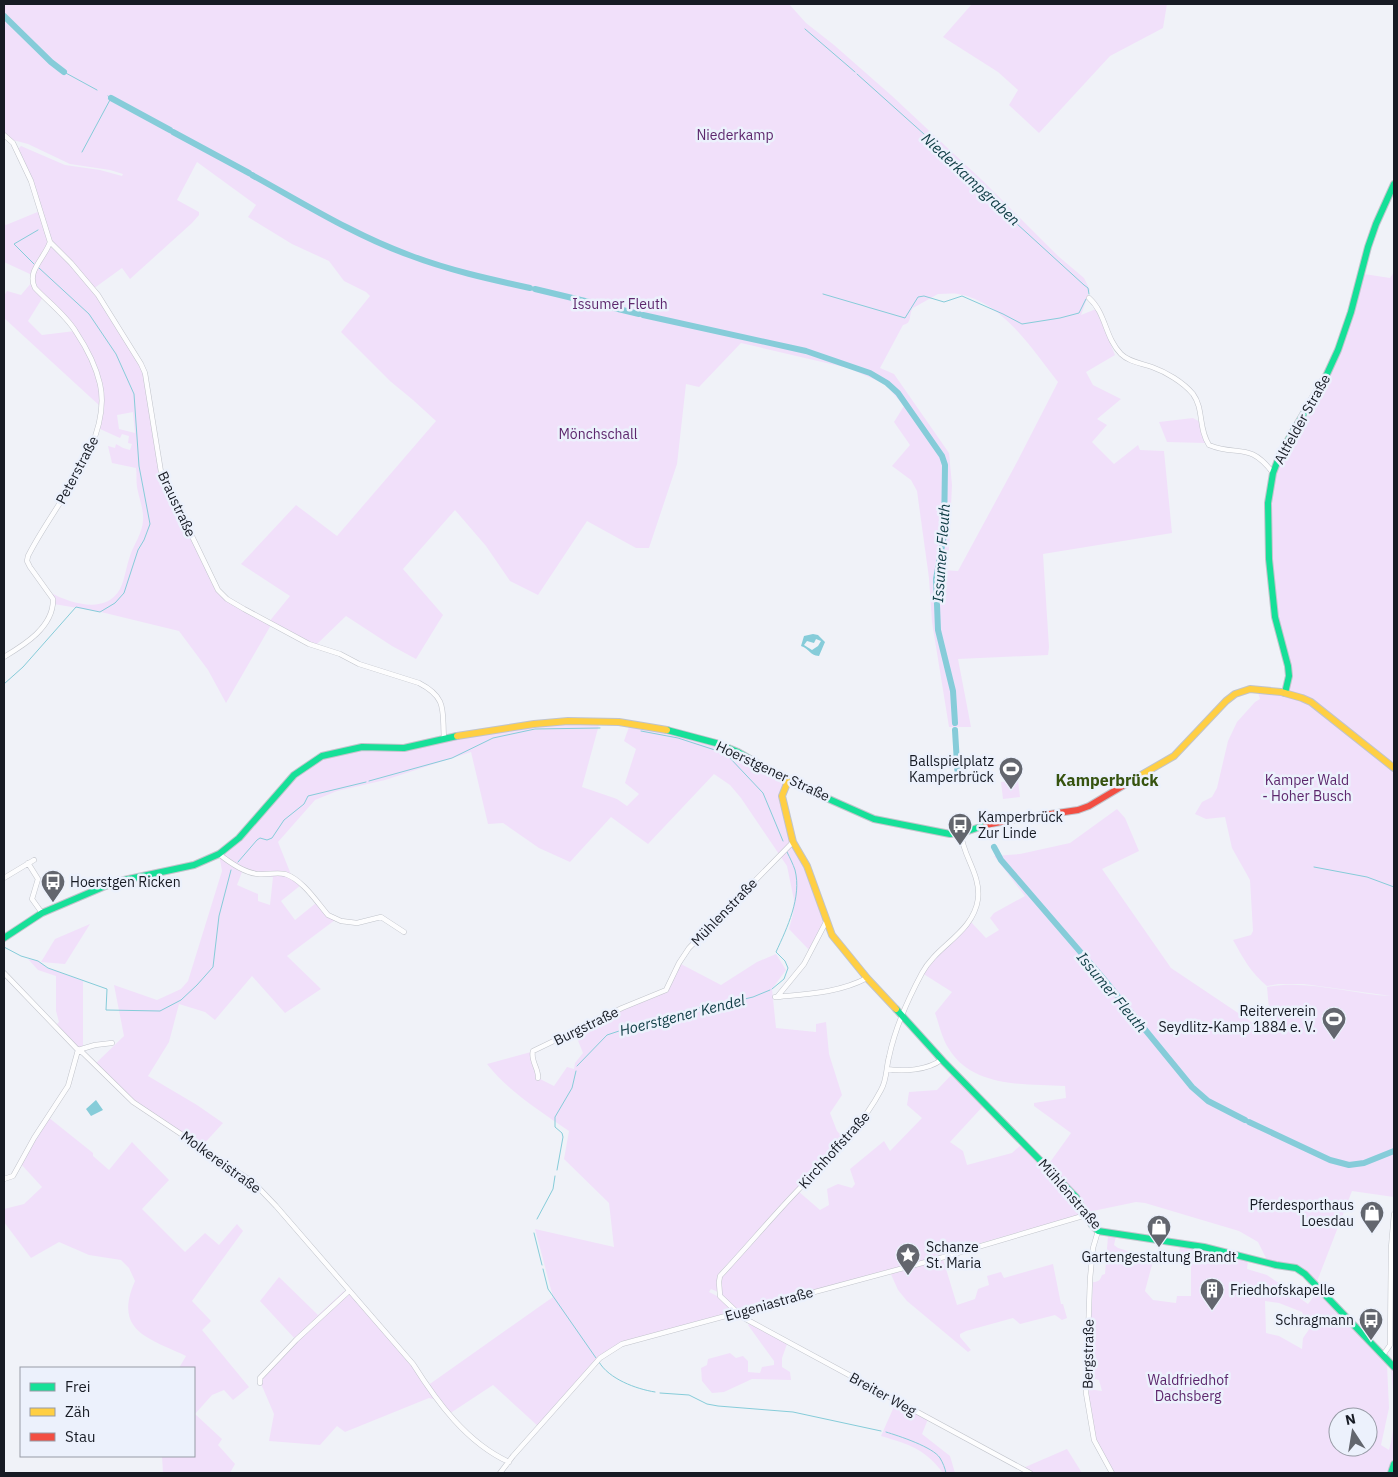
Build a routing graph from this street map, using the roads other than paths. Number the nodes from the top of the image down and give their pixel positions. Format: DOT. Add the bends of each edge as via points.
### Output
graph roads {
  1 [pos="4,136"];
  2 [pos="1394,184"];
  3 [pos="50,242"];
  4 [pos="1089,298"];
  5 [pos="1273,473"];
  6 [pos="4,657"];
  7 [pos="1285,693"];
  8 [pos="444,739"];
  9 [pos="1394,768"];
  10 [pos="788,781"];
  11 [pos="961,834"];
  12 [pos="793,842"];
  13 [pos="219,854"];
  14 [pos="34,860"];
  15 [pos="28,863"];
  16 [pos="4,878"];
  17 [pos="42,913"];
  18 [pos="826,922"];
  19 [pos="404,932"];
  20 [pos="4,938"];
  21 [pos="4,973"];
  22 [pos="867,978"];
  23 [pos="666,990"];
  24 [pos="902,1016"];
  25 [pos="112,1043"];
  26 [pos="78,1050"];
  27 [pos="941,1060"];
  28 [pos="887,1069"];
  29 [pos="538,1078"];
  30 [pos="4,1179"];
  31 [pos="1086,1214"];
  32 [pos="1394,1214"];
  33 [pos="1098,1230"];
  34 [pos="348,1291"];
  35 [pos="737,1313"];
  36 [pos="1383,1355"];
  37 [pos="1394,1367"];
  38 [pos="260,1383"];
  39 [pos="509,1462"];
  40 [pos="1394,1464"];
  41 [pos="500,1473"];
  42 [pos="1030,1473"];
  43 [pos="1112,1473"];
  44 [pos="1391,1473"];
  1 -- 3 [label="street, Braustraße" via="13,143 31,181"];
  2 -- 5 [label="main road, Altfelder Straße" via="1370,239 1338,350"];
  3 -- 6 [label="street, Peterstraße" via="32,275 32,282 76,331 100,383 101,407 96,436 28,556 30,567 51,594 52,610 31,639"];
  3 -- 8 [label="street, Braustraße" via="98,295 141,364 161,472 218,590 244,610 309,644 427,686 442,703"];
  4 -- 5 [label="street" via="1096,304 1113,344 1123,356 1174,378 1193,394 1209,445 1257,456"];
  5 -- 7 [label="main road, Altfelder Straße" via="1268,503 1269,550 1275,617 1288,666"];
  7 -- 9 [label="main road, Hoerstgener Straße" via="1311,702"];
  7 -- 11 [label="main road, Hoerstgener Straße" via="1259,689 1237,692 1174,756 1090,806 998,822"];
  8 -- 10 [label="main road, Hoerstgener Straße" via="534,724 619,722 716,743"];
  8 -- 13 [label="main road, Hoerstgener Straße" via="404,748 362,747 338,751 315,760 294,775 238,838"];
  10 -- 11 [label="main road, Hoerstgener Straße" via="874,819"];
  10 -- 12 [label="main road, Mühlenstraße" via="782,796"];
  11 -- 24 [label="street, Kirchhoffstraße" via="976,882 976,908 966,925 922,972"];
  12 -- 18 [label="main road, Mühlenstraße" via="806,866"];
  12 -- 23 [label="street, Mühlenstraße" via="690,948"];
  13 -- 17 [label="main road, Hoerstgener Straße" via="194,865 113,883"];
  13 -- 19 [label="street" via="248,872 292,877 334,918 357,923 381,917"];
  14 -- 15 [label="street"];
  15 -- 16 [label="street"];
  15 -- 17 [label="street" via="38,879 32,899"];
  17 -- 20 [label="main road, Hoerstgener Straße"];
  18 -- 22 [label="main road, Mühlenstraße" via="832,935"];
  18 -- 22 [label="street" via="804,964 776,997 812,994"];
  21 -- 26 [label="street, Molkereistraße"];
  22 -- 24 [label="main road, Mühlenstraße"];
  23 -- 29 [label="street, Burgstraße" via="533,1051"];
  24 -- 27 [label="main road, Mühlenstraße"];
  24 -- 28 [label="street, Kirchhoffstraße"];
  25 -- 26 [label="street"];
  26 -- 30 [label="street" via="63,1096 13,1176"];
  26 -- 34 [label="street, Molkereistraße" via="133,1102 253,1182"];
  27 -- 28 [label="street" via="920,1068"];
  27 -- 31 [label="main road, Mühlenstraße" via="1070,1191"];
  28 -- 35 [label="street, Kirchhoffstraße" via="885,1084 877,1098 846,1139 720,1276 720,1296"];
  31 -- 33 [label="main road, Mühlenstraße"];
  31 -- 35 [label="street, Eugeniastraße" via="937,1259"];
  32 -- 36 [label="street" via="1390,1345"];
  33 -- 36 [label="main road, Mühlenstraße" via="1204,1247 1296,1268"];
  33 -- 43 [label="street, Bergstraße" via="1090,1279 1086,1393 1094,1440"];
  34 -- 38 [label="street" via="296,1340 260,1378"];
  34 -- 39 [label="street, Molkereistraße" via="413,1364 449,1414 480,1444"];
  35 -- 39 [label="street, Eugeniastraße" via="622,1344 606,1353"];
  35 -- 42 [label="street, Breiter Weg"];
  36 -- 37 [label="main road, Mühlenstraße"];
  39 -- 41 [label="street, Eugeniastraße"];
  40 -- 44 [label="main road"];
}
